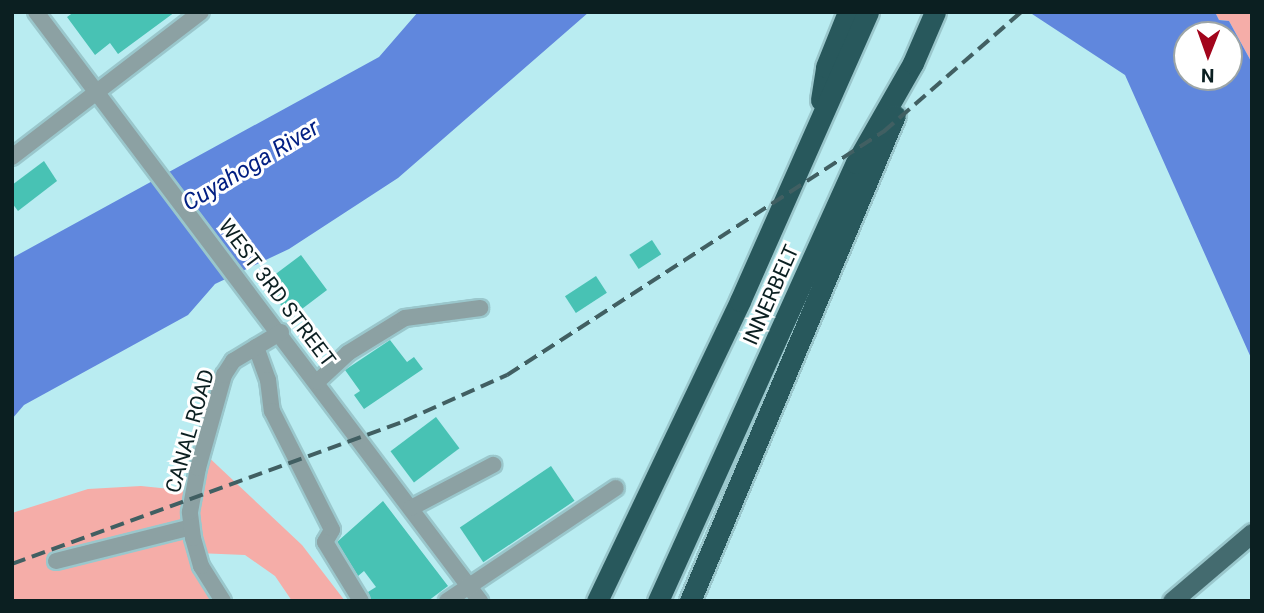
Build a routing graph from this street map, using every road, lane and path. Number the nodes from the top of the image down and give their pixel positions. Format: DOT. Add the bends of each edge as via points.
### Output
graph roads {
  1 [pos="36,12"];
  2 [pos="201,12"];
  3 [pos="848,12"];
  4 [pos="868,12"];
  5 [pos="935,12"];
  6 [pos="913,64"];
  7 [pos="96,92"];
  8 [pos="818,124"];
  9 [pos="12,157"];
  10 [pos="480,307"];
  11 [pos="281,332"];
  12 [pos="256,347"];
  13 [pos="317,382"];
  14 [pos="494,464"];
  15 [pos="616,488"];
  16 [pos="411,508"];
  17 [pos="191,527"];
  18 [pos="1252,533"];
  19 [pos="56,561"];
  20 [pos="469,584"];
  21 [pos="223,601"];
  22 [pos="361,601"];
  23 [pos="447,601"];
  24 [pos="480,601"];
  25 [pos="597,601"];
  26 [pos="658,601"];
  27 [pos="690,601"];
  28 [pos="1172,601"];
  1 -- 7 [label="street, WEST 3RD STREET"];
  2 -- 7 [label="street"];
  3 -- 8 [label="highway" via="826,67"];
  4 -- 8 [label="highway, INNERBELT"];
  5 -- 6 [label="highway, INNERBELT"];
  6 -- 26 [label="highway, INNERBELT" via="856,163"];
  6 -- 27 [label="highway" via="878,161"];
  7 -- 9 [label="street"];
  7 -- 11 [label="street, WEST 3RD STREET"];
  8 -- 25 [label="highway, INNERBELT" via="631,536"];
  10 -- 13 [label="street" via="405,318 348,353"];
  11 -- 12 [label="street, CANAL ROAD"];
  11 -- 13 [label="street, WEST 3RD STREET"];
  12 -- 17 [label="street, CANAL ROAD" via="233,361 224,375 198,468"];
  12 -- 22 [label="street" via="268,380 272,411 332,530 325,542"];
  13 -- 16 [label="street, WEST 3RD STREET"];
  14 -- 16 [label="street"];
  15 -- 20 [label="street"];
  16 -- 20 [label="street, WEST 3RD STREET"];
  17 -- 19 [label="street, CANAL ROAD"];
  17 -- 21 [label="street, CANAL ROAD" via="201,566"];
  18 -- 28 [label="main road"];
  20 -- 23 [label="street"];
  20 -- 24 [label="street, WEST 3RD STREET"];
}
